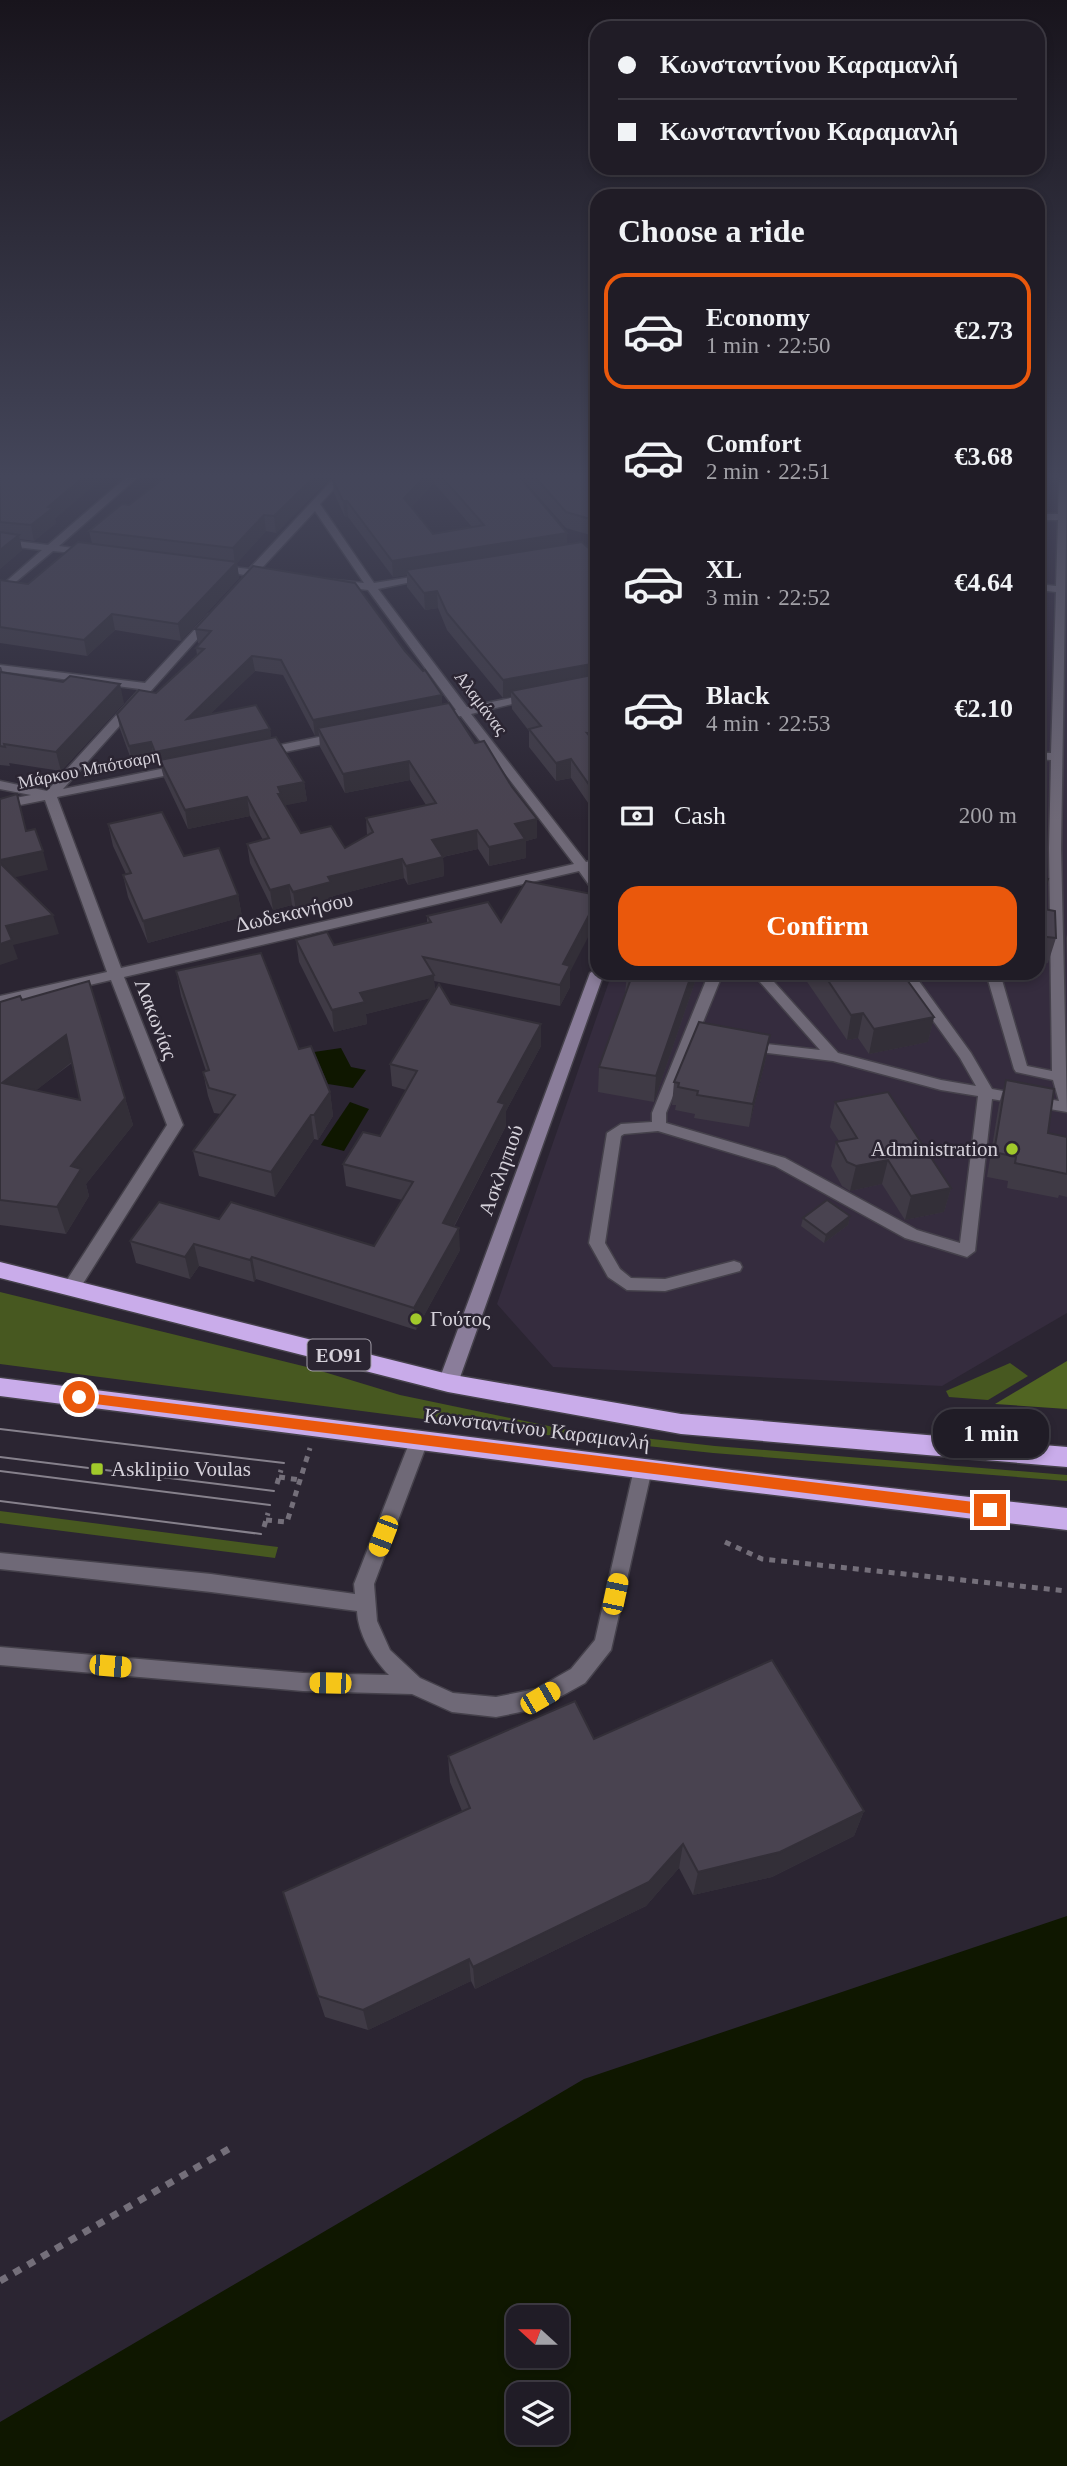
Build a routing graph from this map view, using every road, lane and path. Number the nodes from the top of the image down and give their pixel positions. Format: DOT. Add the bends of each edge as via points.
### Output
graph roads {
  1 [pos="372,591"];
  2 [pos="1061,591"];
  3 [pos="218,611"];
  4 [pos="0,668"];
  5 [pos="148,687"];
  6 [pos="545,695"];
  7 [pos="466,712"];
  8 [pos="413,722"];
  9 [pos="359,733"];
  10 [pos="1062,738"];
  11 [pos="251,755"];
  12 [pos="1045,756"];
  13 [pos="1056,757"];
  14 [pos="198,765"];
  15 [pos="0,785"];
  16 [pos="50,795"];
  17 [pos="0,805"];
  18 [pos="1045,846"];
  19 [pos="1055,848"];
  20 [pos="589,864"];
  21 [pos="116,975"];
  22 [pos="594,980"];
  23 [pos="714,980"];
  24 [pos="764,980"];
  25 [pos="911,980"];
  26 [pos="995,980"];
  27 [pos="0,1001"];
  28 [pos="738,1045"];
  29 [pos="833,1056"];
  30 [pos="1021,1069"];
  31 [pos="1059,1077"];
  32 [pos="986,1092"];
  33 [pos="1009,1096"];
  34 [pos="1067,1105"];
  35 [pos="659,1126"];
  36 [pos="734,1268"];
  37 [pos="0,1270"];
  38 [pos="71,1288"];
  39 [pos="448,1383"];
  40 [pos="0,1387"];
  41 [pos="316,1427"];
  42 [pos="419,1441"];
  43 [pos="1067,1457"];
  44 [pos="643,1469"];
  45 [pos="279,1477"];
  46 [pos="300,1480"];
  47 [pos="268,1513"];
  48 [pos="1067,1519"];
  49 [pos="266,1520"];
  50 [pos="264,1527"];
  51 [pos="725,1542"];
  52 [pos="0,1561"];
  53 [pos="1067,1591"];
  54 [pos="366,1604"];
  55 [pos="0,1656"];
  56 [pos="413,1685"];
  57 [pos="234,2146"];
  58 [pos="0,2281"];
  1 -- 7 [label="street, Αλαμάνας"];
  2 -- 10 [label="lane"];
  3 -- 5 [label="street"];
  4 -- 5 [label="street"];
  5 -- 16 [label="street"];
  6 -- 7 [label="street"];
  7 -- 8 [label="street"];
  7 -- 20 [label="street, Αλαμάνας"];
  9 -- 11 [label="street"];
  10 -- 13 [label="lane"];
  12 -- 13 [label="lane"];
  13 -- 19 [label="lane"];
  14 -- 16 [label="street, Μάρκου Μπότσαρη"];
  15 -- 16 [label="street"];
  16 -- 17 [label="street, Μάρκου Μπότσαρη"];
  16 -- 21 [label="street, Λακωνίας"];
  18 -- 19 [label="lane"];
  19 -- 31 [label="lane"];
  20 -- 21 [label="street, Δωδεκανήσου"];
  21 -- 27 [label="street, Δωδεκανήσου"];
  21 -- 38 [label="street, Λακωνίας" via="175,1125"];
  22 -- 39 [label="street, Ασκληπιού"];
  23 -- 35 [label="lane" via="696,1038 659,1113"];
  24 -- 29 [label="lane"];
  25 -- 32 [label="lane"];
  26 -- 30 [label="lane"];
  28 -- 29 [label="lane"];
  29 -- 32 [label="lane"];
  30 -- 31 [label="lane"];
  30 -- 33 [label="lane"];
  31 -- 34 [label="lane"];
  32 -- 33 [label="lane"];
  32 -- 35 [label="lane" via="967,1251 911,1234 780,1162"];
  33 -- 34 [label="lane"];
  35 -- 36 [label="lane" via="614,1133 597,1244 627,1284 665,1286"];
  37 -- 38 [label="highway, Κωνσταντίνου Καραμανλή / ΕΟ91"];
  38 -- 39 [label="highway, Κωνσταντίνου Καραμανλή / ΕΟ91"];
  39 -- 43 [label="highway, Κωνσταντίνου Καραμανλή / ΕΟ91" via="681,1424"];
  40 -- 41 [label="highway, Κωνσταντίνου Καραμανλή"];
  41 -- 42 [label="highway, Κωνσταντίνου Καραμανλή"];
  41 -- 46 [label="path"];
  42 -- 44 [label="highway, Κωνσταντίνου Καραμανλή"];
  42 -- 54 [label="lane" via="364,1584"];
  44 -- 48 [label="highway, Κωνσταντίνου Καραμανλή"];
  44 -- 56 [label="lane" via="604,1644 578,1676 540,1698 496,1707 452,1702"];
  45 -- 46 [label="path"];
  46 -- 49 [label="path" via="287,1522"];
  47 -- 49 [label="path"];
  49 -- 50 [label="path"];
  51 -- 53 [label="path" via="762,1559"];
  52 -- 54 [label="lane"];
  54 -- 56 [label="lane" via="367,1621 383,1656"];
  55 -- 56 [label="lane" via="303,1682"];
  57 -- 58 [label="path"];
}
